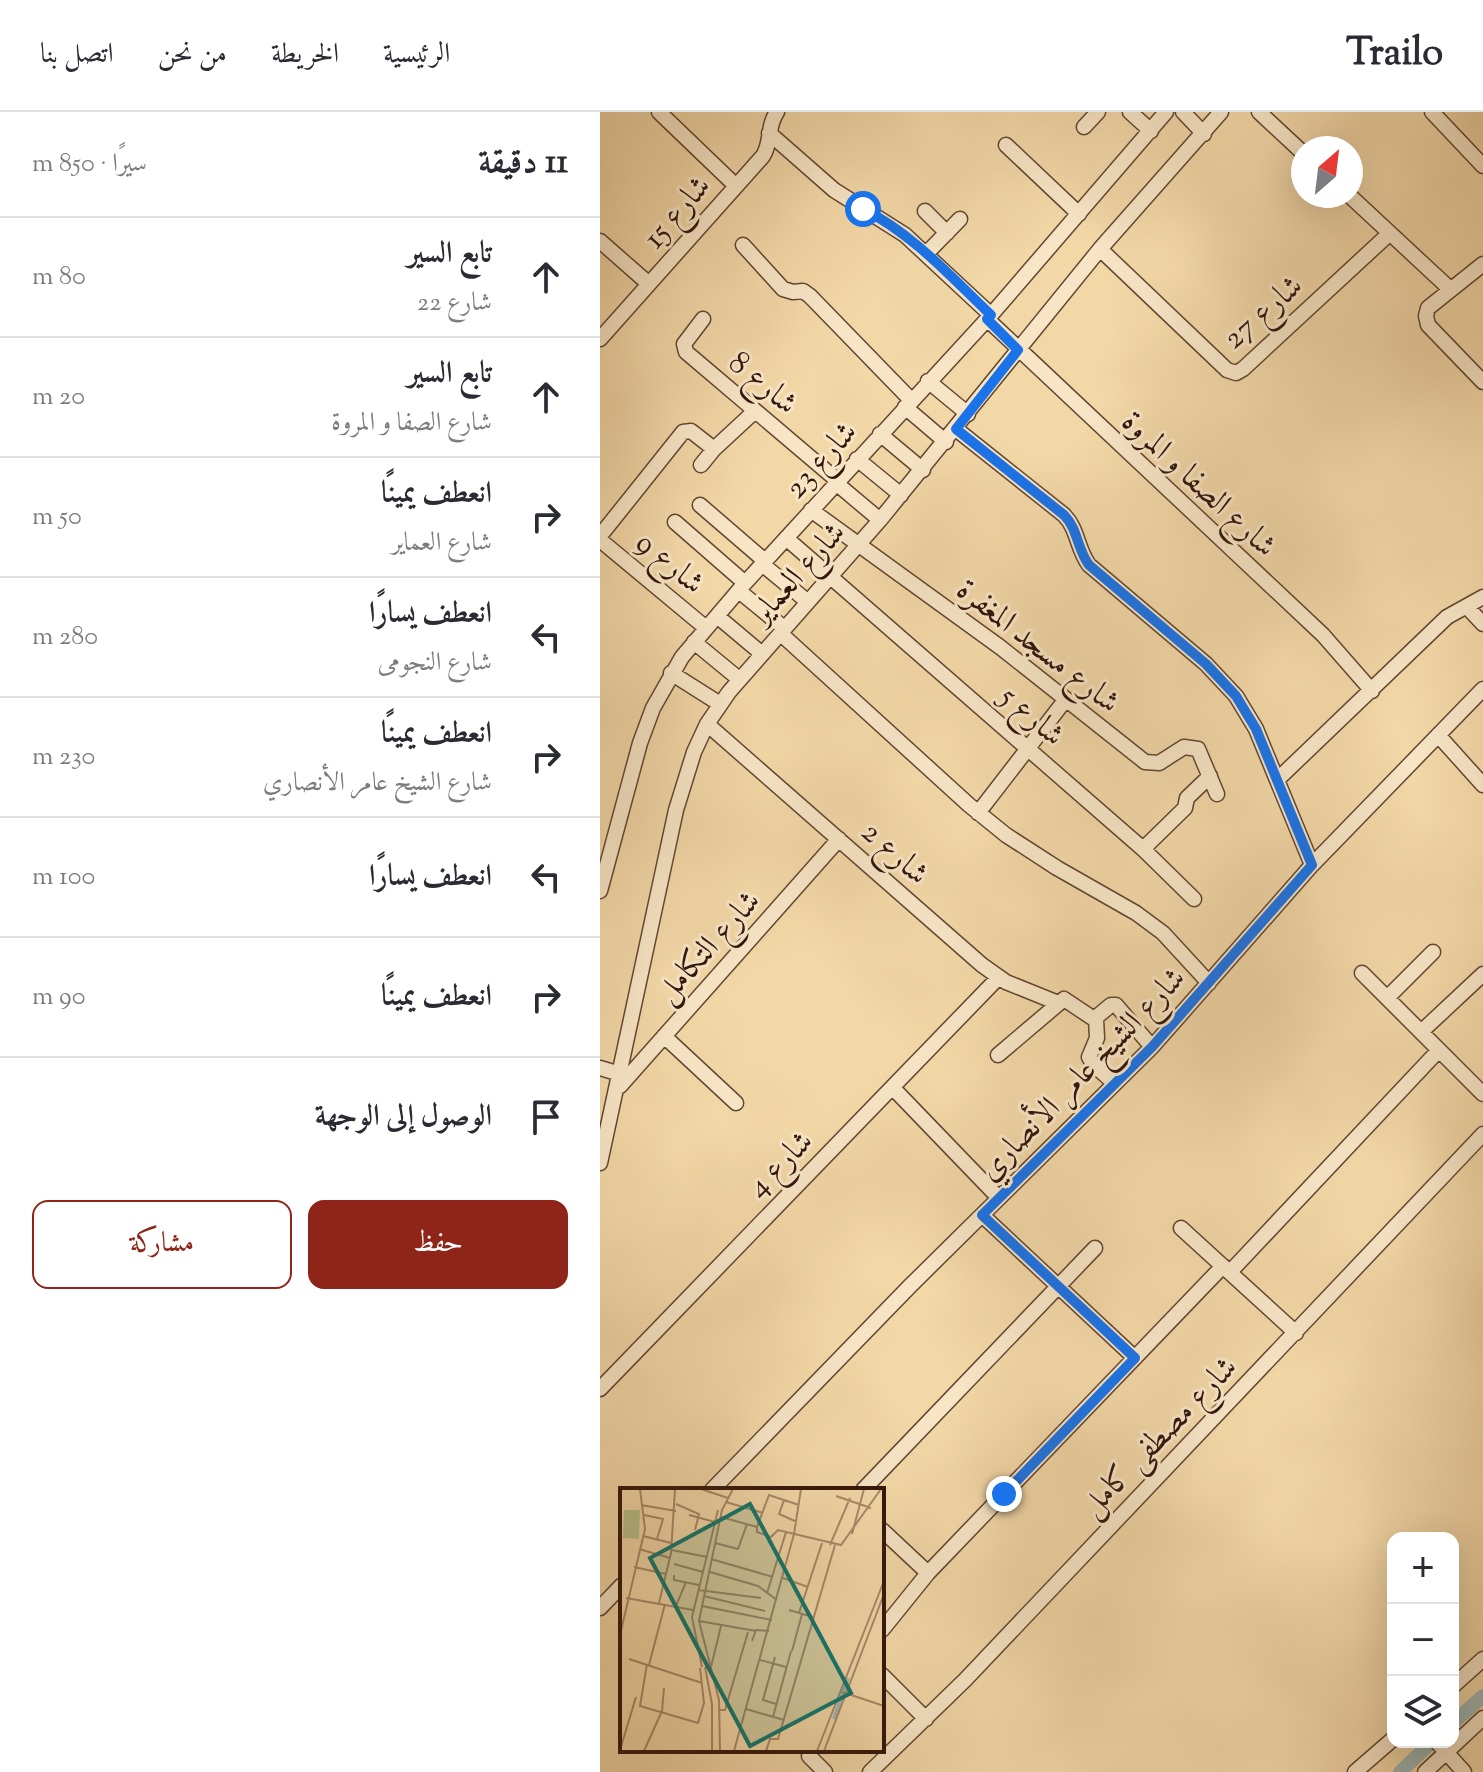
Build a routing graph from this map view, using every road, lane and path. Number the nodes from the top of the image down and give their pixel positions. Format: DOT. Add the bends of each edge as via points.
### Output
graph roads {
  1 [pos="659,112"];
  2 [pos="777,112"];
  3 [pos="1098,112"];
  4 [pos="1130,112"];
  5 [pos="1166,112"];
  6 [pos="1183,112"];
  7 [pos="1221,112"];
  8 [pos="1259,112"];
  9 [pos="1432,112"];
  10 [pos="1084,127"];
  11 [pos="1151,131"];
  12 [pos="769,133"];
  13 [pos="1204,134"];
  14 [pos="1291,142"];
  15 [pos="1006,145"];
  16 [pos="1483,166"];
  17 [pos="736,186"];
  18 [pos="1363,208"];
  19 [pos="925,211"];
  20 [pos="1079,214"];
  21 [pos="960,219"];
  22 [pos="947,233"];
  23 [pos="1390,233"];
  24 [pos="600,241"];
  25 [pos="743,245"];
  26 [pos="1100,249"];
  27 [pos="926,254"];
  28 [pos="1483,264"];
  29 [pos="649,284"];
  30 [pos="1450,289"];
  31 [pos="989,317"];
  32 [pos="703,319"];
  33 [pos="600,339"];
  34 [pos="1018,350"];
  35 [pos="928,381"];
  36 [pos="1483,382"];
  37 [pos="908,403"];
  38 [pos="755,411"];
  39 [pos="968,414"];
  40 [pos="956,429"];
  41 [pos="880,434"];
  42 [pos="946,442"];
  43 [pos="714,449"];
  44 [pos="857,459"];
  45 [pos="701,465"];
  46 [pos="923,470"];
  47 [pos="837,482"];
  48 [pos="901,495"];
  49 [pos="700,505"];
  50 [pos="811,510"];
  51 [pos="880,520"];
  52 [pos="675,522"];
  53 [pos="600,538"];
  54 [pos="786,538"];
  55 [pos="858,545"];
  56 [pos="764,563"];
  57 [pos="831,577"];
  58 [pos="742,587"];
  59 [pos="1483,597"];
  60 [pos="808,602"];
  61 [pos="1467,607"];
  62 [pos="717,616"];
  63 [pos="1483,624"];
  64 [pos="706,628"];
  65 [pos="782,630"];
  66 [pos="694,642"];
  67 [pos="761,653"];
  68 [pos="671,673"];
  69 [pos="739,679"];
  70 [pos="1483,689"];
  71 [pos="1372,691"];
  72 [pos="1066,699"];
  73 [pos="720,704"];
  74 [pos="707,724"];
  75 [pos="1438,735"];
  76 [pos="1028,747"];
  77 [pos="1210,776"];
  78 [pos="1277,780"];
  79 [pos="1483,785"];
  80 [pos="1217,794"];
  81 [pos="978,813"];
  82 [pos="839,839"];
  83 [pos="1143,849"];
  84 [pos="1312,865"];
  85 [pos="600,891"];
  86 [pos="1194,899"];
  87 [pos="1433,952"];
  88 [pos="1362,973"];
  89 [pos="1483,974"];
  90 [pos="998,978"];
  91 [pos="1209,983"];
  92 [pos="1387,998"];
  93 [pos="1058,1003"];
  94 [pos="1096,1019"];
  95 [pos="1421,1032"];
  96 [pos="664,1036"];
  97 [pos="1152,1047"];
  98 [pos="1439,1050"];
  99 [pos="998,1055"];
  100 [pos="600,1068"];
  101 [pos="620,1074"];
  102 [pos="1114,1083"];
  103 [pos="893,1088"];
  104 [pos="617,1089"];
  105 [pos="1483,1094"];
  106 [pos="736,1103"];
  107 [pos="1483,1134"];
  108 [pos="600,1163"];
  109 [pos="999,1198"];
  110 [pos="982,1215"];
  111 [pos="1181,1228"];
  112 [pos="1095,1248"];
  113 [pos="1227,1269"];
  114 [pos="1058,1286"];
  115 [pos="1296,1333"];
  116 [pos="1135,1358"];
  117 [pos="600,1389"];
  118 [pos="714,1488"];
  119 [pos="865,1488"];
  120 [pos="884,1532"];
  121 [pos="928,1573"];
  122 [pos="620,1587"];
  123 [pos="600,1608"];
  124 [pos="884,1628"];
  125 [pos="1483,1659"];
  126 [pos="884,1677"];
  127 [pos="1459,1681"];
  128 [pos="1483,1718"];
  129 [pos="926,1719"];
  130 [pos="1459,1736"];
  131 [pos="1387,1744"];
  132 [pos="1442,1748"];
  133 [pos="809,1756"];
  134 [pos="825,1772"];
  135 [pos="870,1772"];
  136 [pos="1355,1772"];
  137 [pos="1425,1772"];
  138 [pos="1464,1772"];
  1 -- 17 [label="street"];
  2 -- 12 [label="street, شارع 15"];
  3 -- 10 [label="street"];
  4 -- 11 [label="street"];
  5 -- 11 [label="street, شارع 23"];
  6 -- 13 [label="street"];
  7 -- 13 [label="street, شارع العماير"];
  8 -- 14 [label="street"];
  9 -- 16 [label="street"];
  11 -- 20 [label="street, شارع 23"];
  12 -- 17 [label="street, شارع 15" via="766,152"];
  12 -- 27 [label="street, شارع الصفا و المروة" via="834,190 892,225"];
  13 -- 26 [label="street, شارع العماير"];
  15 -- 20 [label="street"];
  17 -- 29 [label="street, شارع 15"];
  18 -- 23 [label="street"];
  19 -- 22 [label="street"];
  20 -- 31 [label="street, شارع 23"];
  21 -- 22 [label="street"];
  22 -- 27 [label="street"];
  23 -- 26 [label="street, شارع 27" via="1236,373"];
  23 -- 30 [label="street"];
  24 -- 29 [label="street"];
  25 -- 37 [label="street" via="783,289 810,296"];
  26 -- 34 [label="street, شارع العماير"];
  27 -- 31 [label="street, شارع الصفا و المروة"];
  28 -- 30 [label="street"];
  29 -- 33 [label="street, شارع 15"];
  30 -- 36 [label="street" via="1428,308 1426,321"];
  31 -- 34 [label="street, شارع الصفا و المروة"];
  31 -- 35 [label="street, شارع 23"];
  32 -- 38 [label="street, شارع 8" via="684,348"];
  34 -- 39 [label="street, شارع العماير"];
  34 -- 71 [label="street, شارع الصفا و المروة" via="1323,635"];
  35 -- 37 [label="street, شارع 23"];
  35 -- 39 [label="street"];
  37 -- 41 [label="street, شارع 23"];
  37 -- 42 [label="street"];
  38 -- 43 [label="street"];
  38 -- 47 [label="street, شارع 8"];
  39 -- 40 [label="street, شارع العماير"];
  40 -- 42 [label="street, شارع العماير"];
  40 -- 78 [label="street" via="1064,515 1089,565 1223,681 1252,721"];
  41 -- 44 [label="street, شارع 23"];
  41 -- 46 [label="street"];
  42 -- 46 [label="street, شارع العماير"];
  43 -- 45 [label="street"];
  43 -- 53 [label="street" via="689,430 683,432"];
  44 -- 47 [label="street, شارع 23"];
  44 -- 48 [label="street"];
  46 -- 48 [label="street, شارع العماير"];
  47 -- 50 [label="street, شارع 23"];
  47 -- 51 [label="street, شارع 8"];
  48 -- 51 [label="street, شارع العماير"];
  49 -- 56 [label="street"];
  50 -- 54 [label="street, شارع 23"];
  50 -- 55 [label="street, شارع مسجد المغفرة"];
  51 -- 55 [label="street, شارع العماير"];
  52 -- 58 [label="street"];
  53 -- 64 [label="street, شارع 9"];
  54 -- 56 [label="street, شارع 23"];
  54 -- 57 [label="street, شارع 5"];
  55 -- 57 [label="street, شارع العماير"];
  55 -- 72 [label="street, شارع مسجد المغفرة"];
  56 -- 58 [label="street, شارع 23"];
  56 -- 60 [label="street"];
  57 -- 60 [label="street, شارع العماير"];
  57 -- 76 [label="street, شارع 5"];
  58 -- 62 [label="street, شارع 23"];
  58 -- 65 [label="street"];
  59 -- 61 [label="street"];
  60 -- 65 [label="street, شارع العماير"];
  61 -- 63 [label="street"];
  61 -- 71 [label="street" via="1447,617"];
  62 -- 64 [label="street, شارع 23"];
  62 -- 67 [label="street"];
  64 -- 66 [label="street, شارع 23"];
  65 -- 67 [label="street, شارع العماير"];
  65 -- 81 [label="street"];
  66 -- 68 [label="street, شارع 23"];
  66 -- 69 [label="street"];
  67 -- 69 [label="street, شارع العماير"];
  68 -- 73 [label="street"];
  68 -- 85 [label="street, شارع 23" via="640,743"];
  69 -- 73 [label="street, شارع العماير"];
  70 -- 75 [label="street, شارع الشيخ عامر الأنصاري"];
  71 -- 78 [label="street"];
  72 -- 76 [label="street"];
  72 -- 77 [label="street, شارع مسجد المغفرة" via="1149,764 1194,747"];
  73 -- 74 [label="street, شارع العماير"];
  74 -- 82 [label="street, شارع 2"];
  74 -- 101 [label="street, شارع العماير" via="684,781"];
  75 -- 79 [label="street"];
  75 -- 84 [label="street, شارع الشيخ عامر الأنصاري"];
  76 -- 81 [label="street"];
  76 -- 83 [label="street, شارع 5"];
  77 -- 80 [label="street, شارع مسجد المغفرة"];
  77 -- 83 [label="street"];
  78 -- 84 [label="street"];
  81 -- 91 [label="street" via="1044,860 1136,913 1163,933"];
  82 -- 90 [label="street, شارع 2"];
  82 -- 96 [label="street, شارع التكامل"];
  83 -- 86 [label="street, شارع 5"];
  84 -- 91 [label="street, شارع الشيخ عامر الأنصاري"];
  87 -- 92 [label="street"];
  88 -- 92 [label="street"];
  89 -- 95 [label="street"];
  90 -- 93 [label="street, شارع 2"];
  90 -- 103 [label="street, شارع 4"];
  91 -- 97 [label="street, شارع الشيخ عامر الأنصاري"];
  92 -- 95 [label="street"];
  93 -- 94 [label="street, شارع 2" via="1068,999"];
  93 -- 99 [label="street"];
  94 -- 97 [label="street" via="1116,1005"];
  94 -- 102 [label="street" via="1098,1032 1089,1057"];
  95 -- 98 [label="street"];
  96 -- 104 [label="street, شارع التكامل"];
  96 -- 106 [label="street"];
  97 -- 102 [label="street, شارع الشيخ عامر الأنصاري"];
  98 -- 105 [label="street"];
  98 -- 113 [label="street"];
  100 -- 101 [label="street"];
  101 -- 104 [label="street, شارع العماير"];
  102 -- 109 [label="street, شارع الشيخ عامر الأنصاري"];
  103 -- 109 [label="street"];
  103 -- 117 [label="street, شارع 4"];
  104 -- 108 [label="street, شارع العماير"];
  107 -- 115 [label="street, شارع مصطفى كامل"];
  109 -- 110 [label="street, شارع الشيخ عامر الأنصاري"];
  110 -- 114 [label="street"];
  110 -- 118 [label="street, شارع الشيخ عامر الأنصاري"];
  111 -- 113 [label="street"];
  112 -- 114 [label="street"];
  113 -- 115 [label="street"];
  113 -- 116 [label="street"];
  114 -- 116 [label="street"];
  114 -- 119 [label="street"];
  115 -- 129 [label="street, شارع مصطفى كامل"];
  116 -- 121 [label="street"];
  120 -- 121 [label="street"];
  121 -- 124 [label="street"];
  122 -- 123 [label="street"];
  125 -- 127 [label="street"];
  126 -- 129 [label="street"];
  128 -- 130 [label="street"];
  129 -- 135 [label="street, شارع مصطفى كامل"];
  131 -- 136 [label="street"];
  132 -- 137 [label="street"];
  132 -- 138 [label="street"];
  133 -- 134 [label="street"];
}
